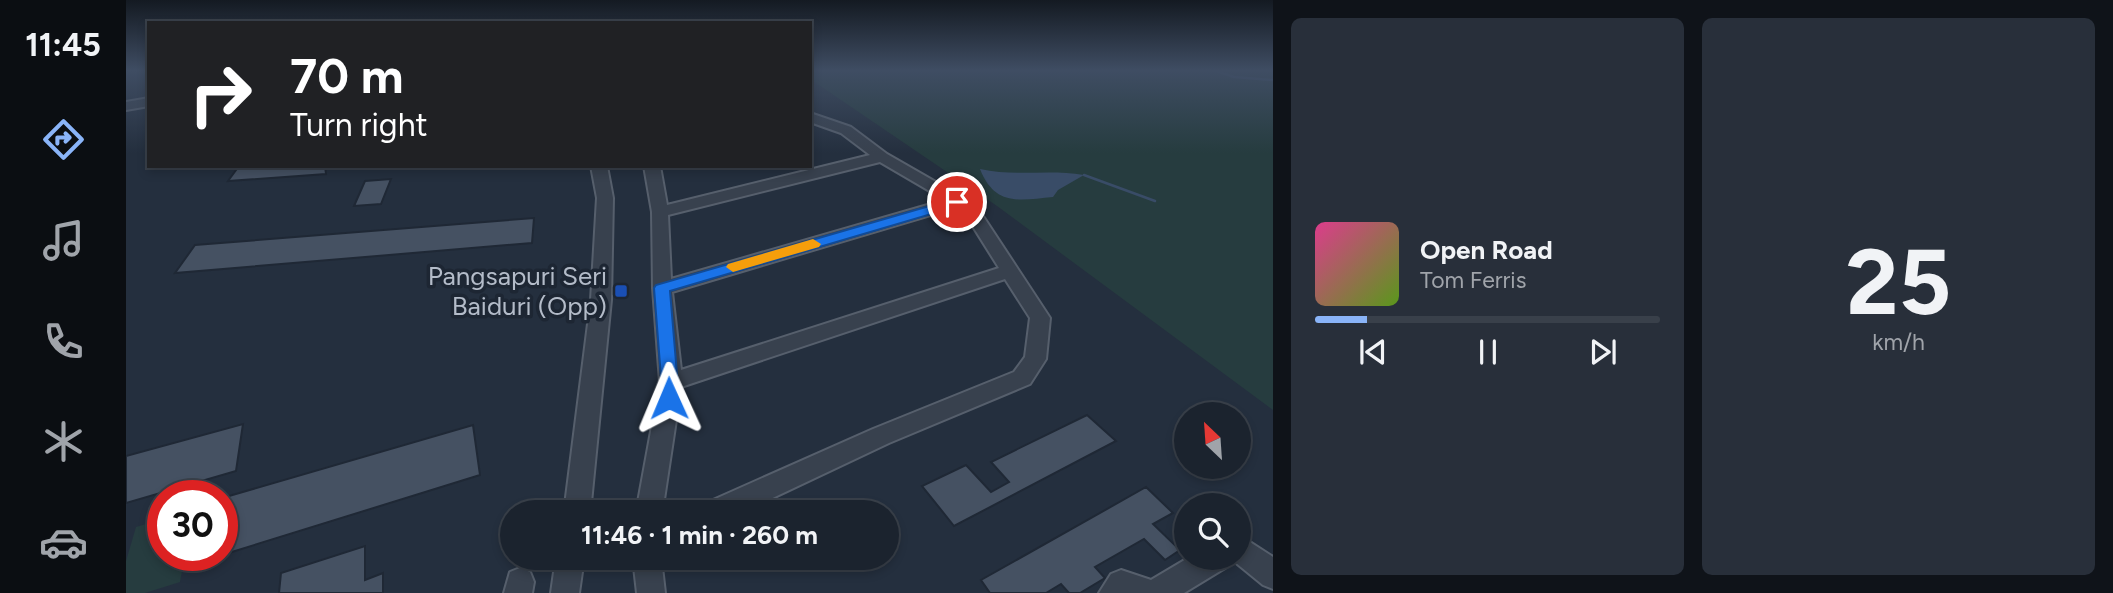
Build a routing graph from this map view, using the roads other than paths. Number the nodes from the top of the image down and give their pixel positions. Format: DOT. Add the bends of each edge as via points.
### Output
graph roads {
  1 [pos="147,102"];
  2 [pos="126,106"];
  3 [pos="812,118"];
  4 [pos="882,157"];
  5 [pos="599,168"];
  6 [pos="652,168"];
  7 [pos="957,202"];
  8 [pos="660,212"];
  9 [pos="1010,271"];
  10 [pos="662,288"];
  11 [pos="670,382"];
  12 [pos="578,500"];
  13 [pos="651,500"];
  14 [pos="741,500"];
  15 [pos="1251,558"];
  16 [pos="568,570"];
  17 [pos="648,570"];
  18 [pos="1195,570"];
  19 [pos="1273,575"];
  20 [pos="565,593"];
  21 [pos="651,593"];
  22 [pos="1113,593"];
  23 [pos="1146,593"];
  24 [pos="1157,593"];
  1 -- 2 [label="street"];
  3 -- 4 [label="street" via="846,130"];
  4 -- 7 [label="street"];
  4 -- 8 [label="street"];
  5 -- 12 [label="street" via="605,198 601,300"];
  6 -- 8 [label="street"];
  7 -- 9 [label="street" via="973,214"];
  7 -- 10 [label="street"];
  8 -- 10 [label="street"];
  9 -- 11 [label="street"];
  9 -- 14 [label="street" via="1040,318 1035,359 1022,378"];
  10 -- 11 [label="street"];
  11 -- 13 [label="street"];
  15 -- 19 [label="street"];
  16 -- 20 [label="street"];
  17 -- 21 [label="street"];
  18 -- 24 [label="street"];
  22 -- 23 [label="street" via="1121,584"];
}
